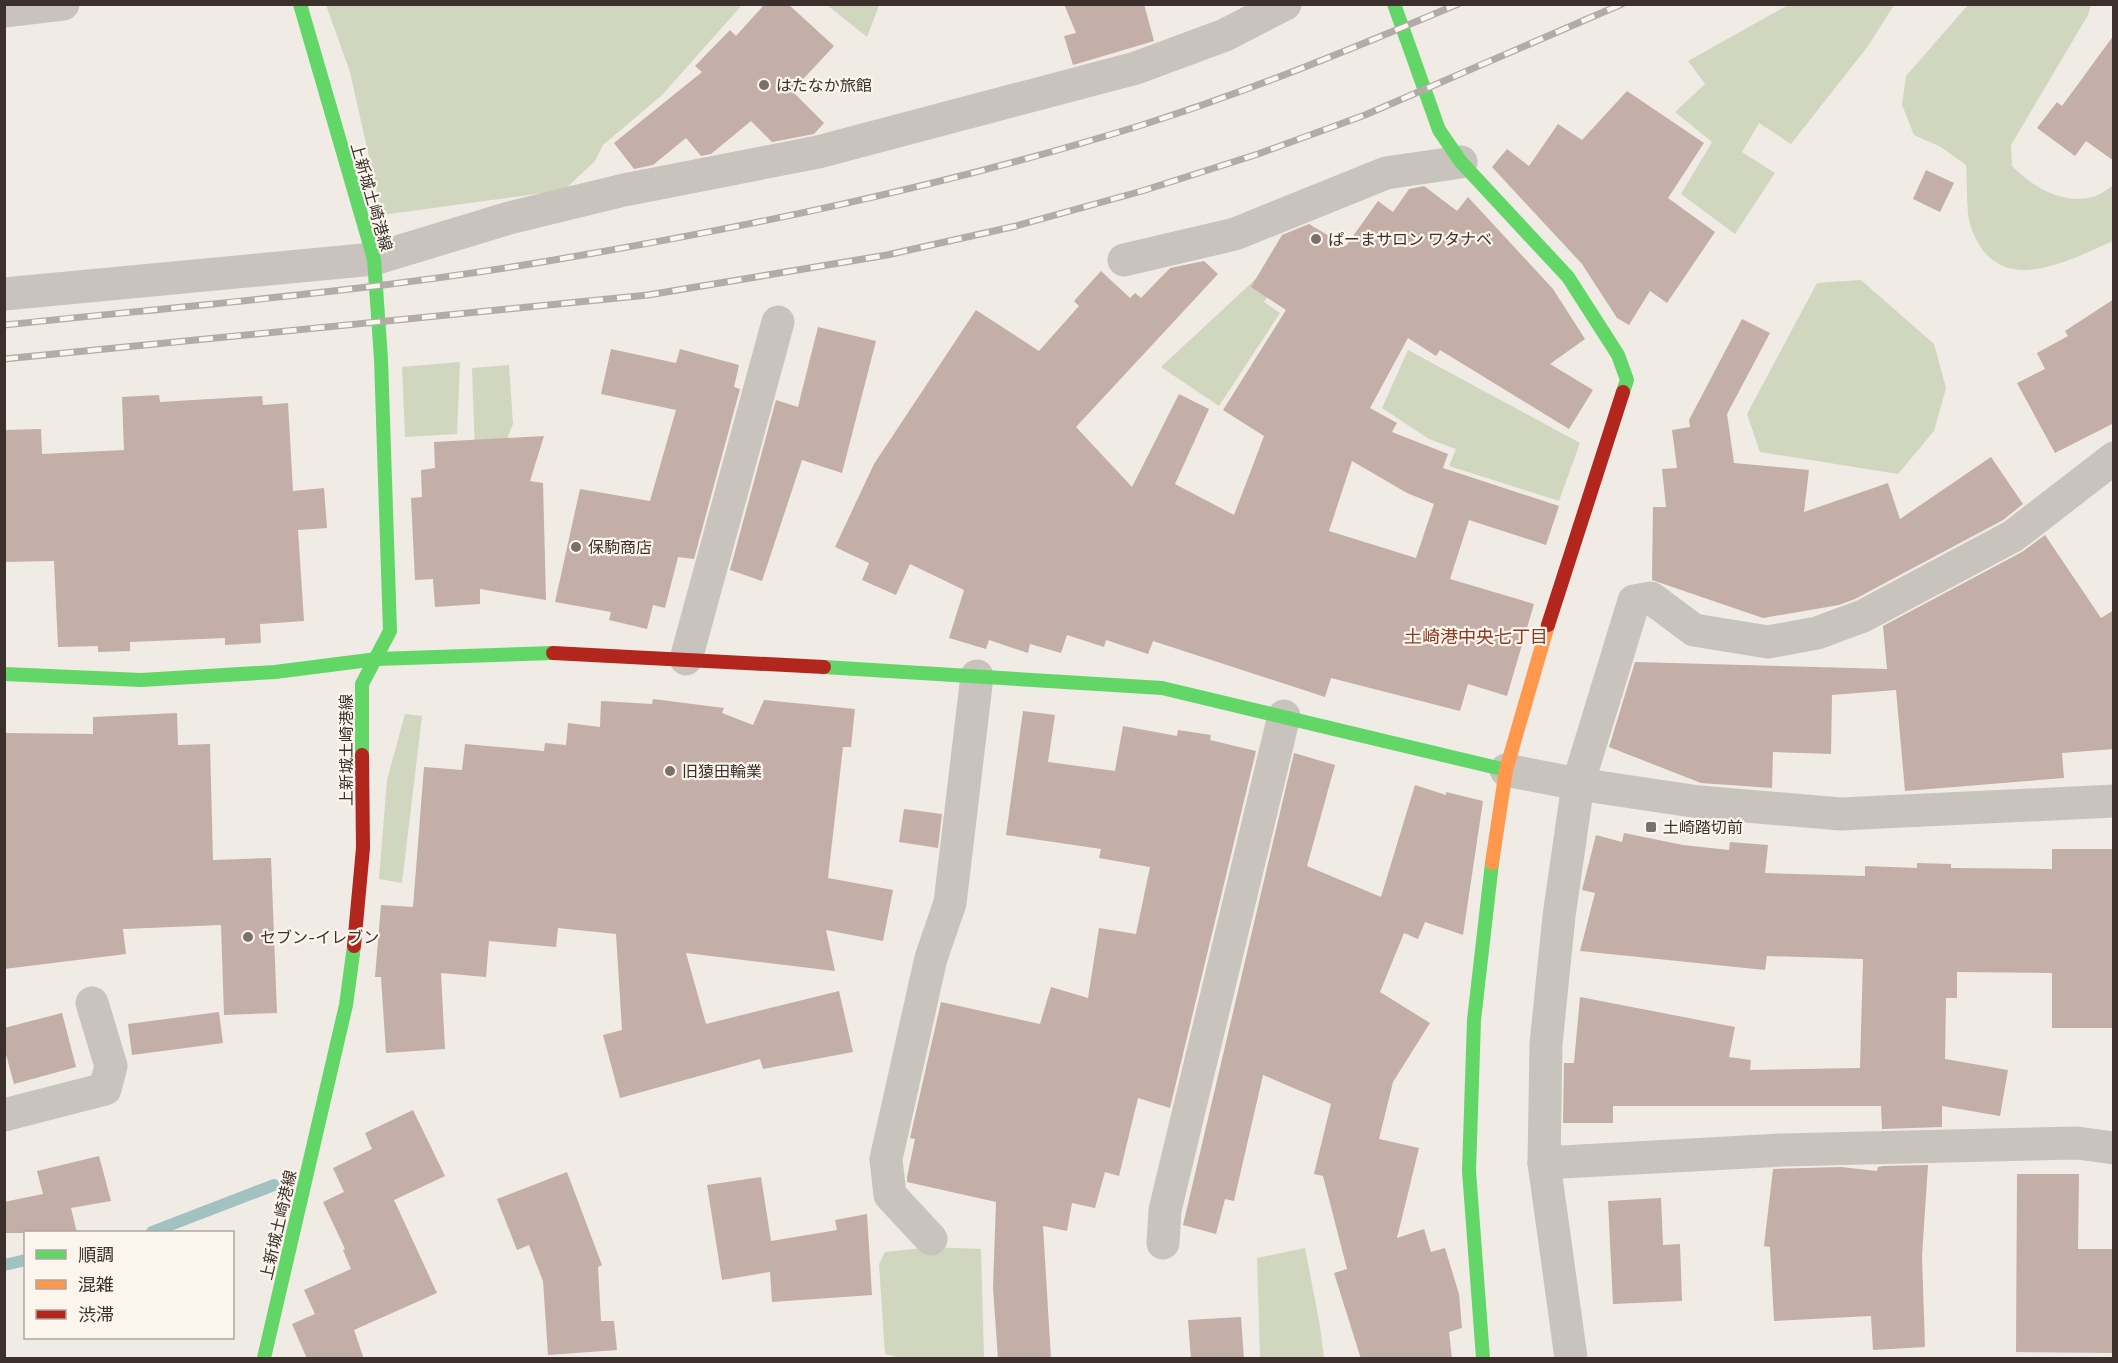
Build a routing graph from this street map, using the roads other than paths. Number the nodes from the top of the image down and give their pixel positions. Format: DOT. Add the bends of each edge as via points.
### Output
graph roads {
  1 [pos="63,4"];
  2 [pos="300,4"];
  3 [pos="1285,4"];
  4 [pos="1394,4"];
  5 [pos="4,11"];
  6 [pos="1461,162"];
  7 [pos="374,258"];
  8 [pos="1124,260"];
  9 [pos="4,294"];
  10 [pos="778,322"];
  11 [pos="2114,458"];
  12 [pos="377,659"];
  13 [pos="686,659"];
  14 [pos="4,674"];
  15 [pos="976,676"];
  16 [pos="1284,716"];
  17 [pos="1506,770"];
  18 [pos="1578,784"];
  19 [pos="2114,801"];
  20 [pos="92,1003"];
  21 [pos="4,1115"];
  22 [pos="2114,1148"];
  23 [pos="1544,1163"];
  24 [pos="931,1239"];
  25 [pos="1163,1243"];
  26 [pos="264,1359"];
  27 [pos="1483,1359"];
  28 [pos="1571,1359"];
  1 -- 5 [label="street"];
  2 -- 7 [label="street, 上新城土崎港線"];
  3 -- 7 [label="street" via="1225,34 1136,69 818,152 624,190 508,218"];
  4 -- 6 [label="street" via="1439,130"];
  6 -- 8 [label="street" via="1386,173 1235,234"];
  6 -- 17 [label="street" via="1568,277 1618,355 1627,380 1561,579"];
  7 -- 9 [label="street"];
  7 -- 12 [label="street, 上新城土崎港線" via="390,631"];
  10 -- 13 [label="street"];
  11 -- 18 [label="street" via="2013,536 1863,616 1817,633 1768,642 1694,630 1651,598 1634,601"];
  12 -- 13 [label="street" via="567,653"];
  12 -- 14 [label="street" via="275,672 141,680"];
  12 -- 26 [label="street, 上新城土崎港線" via="362,684 363,848 346,1005"];
  13 -- 15 [label="street"];
  15 -- 16 [label="street" via="1162,688"];
  15 -- 24 [label="street" via="950,903 931,958 886,1159 890,1196"];
  16 -- 17 [label="street"];
  16 -- 25 [label="street" via="1165,1210"];
  17 -- 18 [label="street"];
  17 -- 27 [label="street" via="1482,934 1468,1171"];
  18 -- 19 [label="street" via="1698,802 1841,814"];
  18 -- 23 [label="street" via="1546,1044"];
  20 -- 21 [label="street" via="111,1066 105,1089"];
  22 -- 23 [label="street" via="2077,1143 1782,1150"];
  23 -- 28 [label="street"];
}
